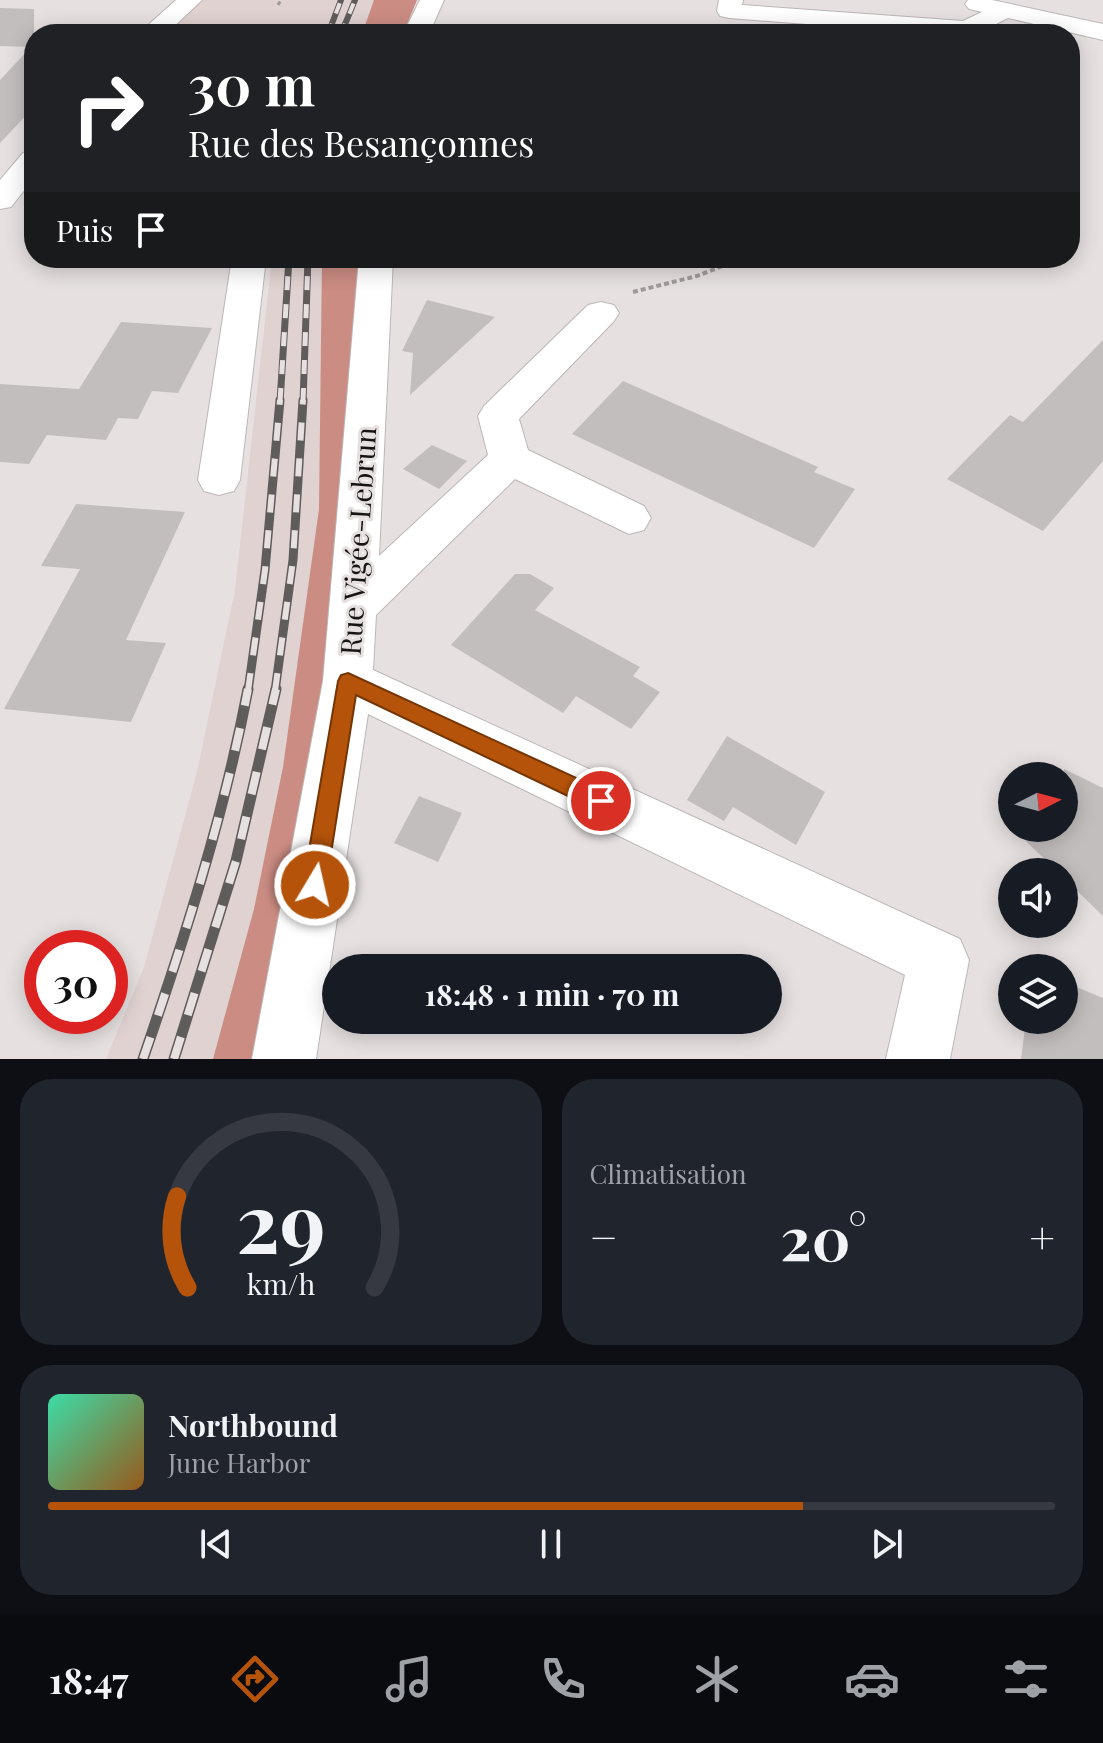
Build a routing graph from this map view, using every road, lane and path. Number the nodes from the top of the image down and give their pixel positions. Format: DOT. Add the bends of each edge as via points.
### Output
graph roads {
  1 [pos="190,0"];
  2 [pos="281,0"];
  3 [pos="432,0"];
  4 [pos="731,0"];
  5 [pos="956,0"];
  6 [pos="278,5"];
  7 [pos="1058,9"];
  8 [pos="1006,10"];
  9 [pos="162,24"];
  10 [pos="421,24"];
  11 [pos="901,24"];
  12 [pos="977,24"];
  13 [pos="1103,32"];
  14 [pos="24,171"];
  15 [pos="0,200"];
  16 [pos="248,268"];
  17 [pos="375,268"];
  18 [pos="717,268"];
  19 [pos="601,313"];
  20 [pos="510,459"];
  21 [pos="219,480"];
  22 [pos="629,518"];
  23 [pos="353,608"];
  24 [pos="348,681"];
  25 [pos="284,1059"];
  26 [pos="918,1059"];
  1 -- 9 [label="street"];
  2 -- 6 [label="path"];
  3 -- 10 [label="street"];
  4 -- 11 [label="street" via="729,11"];
  5 -- 8 [label="street"];
  7 -- 8 [label="street"];
  7 -- 13 [label="street"];
  8 -- 12 [label="street"];
  14 -- 15 [label="street"];
  16 -- 21 [label="street"];
  17 -- 23 [label="street, Rue Vigée-Lebrun"];
  18 -- 19 [label="path" via="634,292"];
  19 -- 20 [label="street" via="498,416"];
  20 -- 22 [label="street"];
  20 -- 23 [label="street"];
  23 -- 24 [label="street, Rue Vigée-Lebrun"];
  24 -- 25 [label="street, Rue Vigée-Lebrun"];
  24 -- 26 [label="street" via="939,960"];
}
